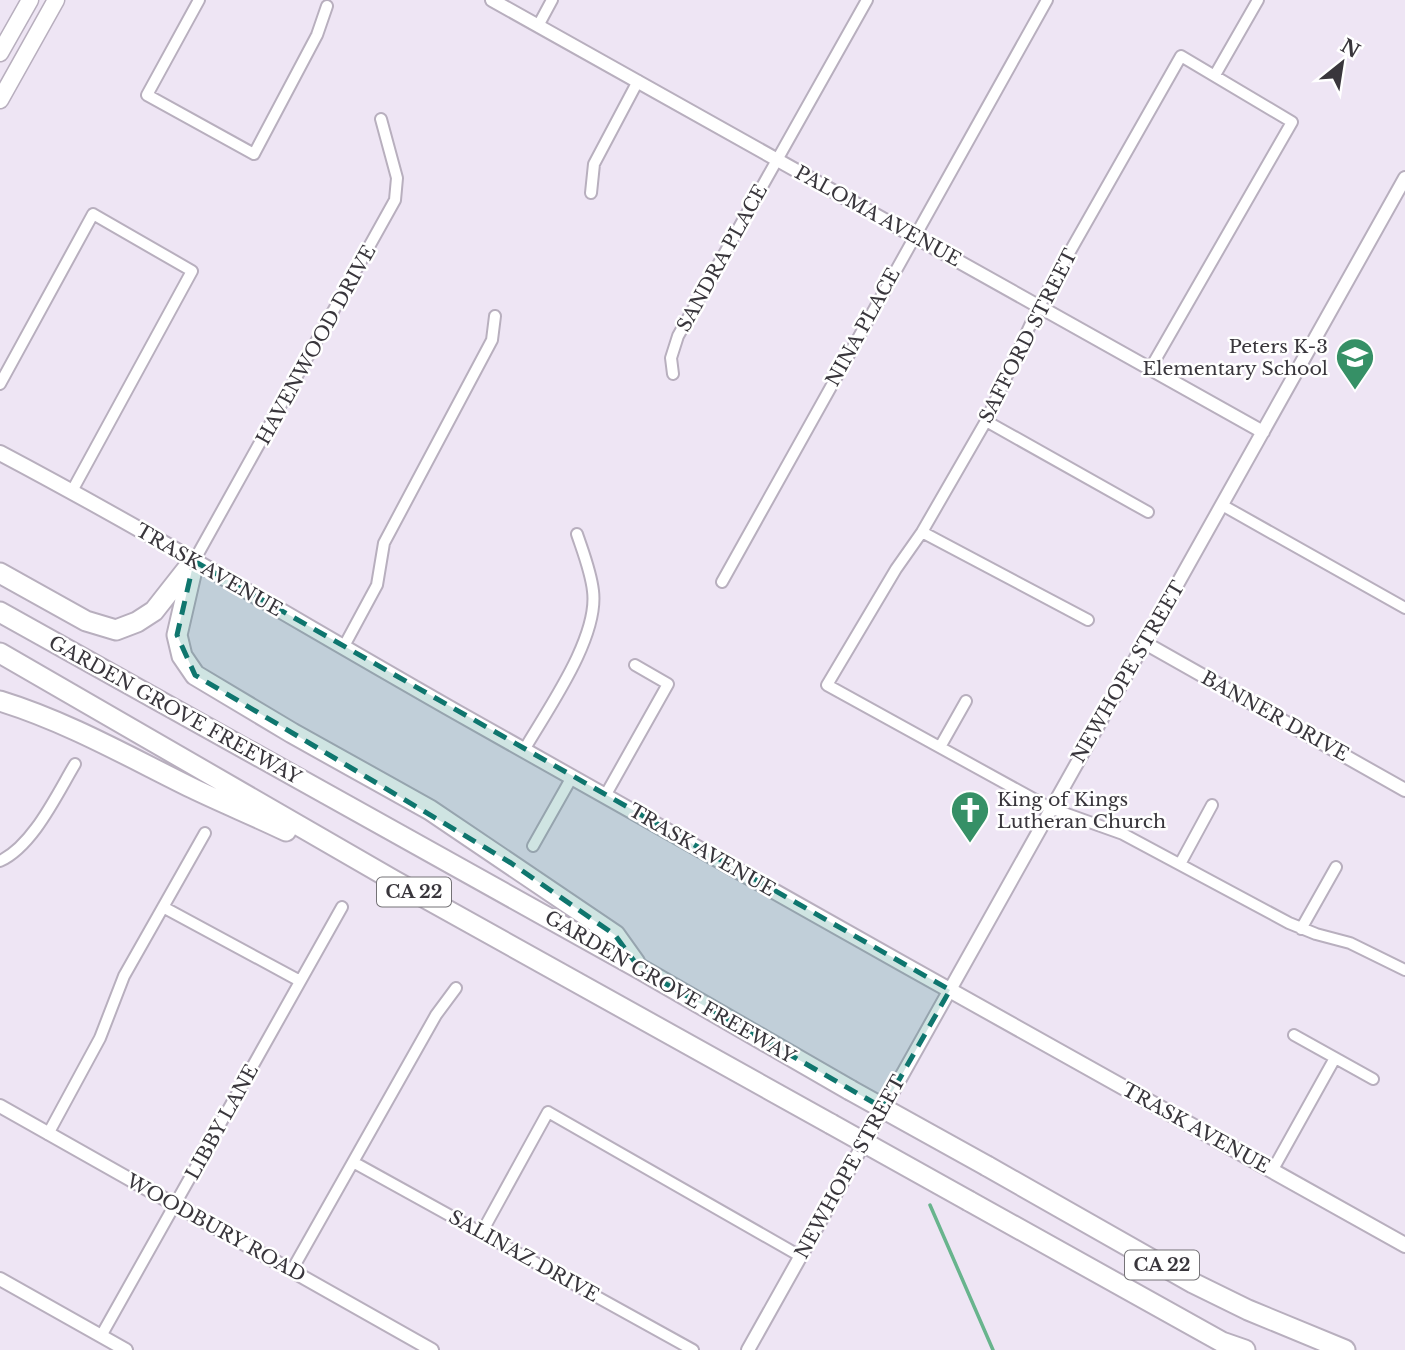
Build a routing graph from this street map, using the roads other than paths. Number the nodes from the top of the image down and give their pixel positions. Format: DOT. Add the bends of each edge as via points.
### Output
graph roads {
  1 [pos="30,0"];
  2 [pos="56,0"];
  3 [pos="199,0"];
  4 [pos="492,0"];
  5 [pos="552,0"];
  6 [pos="867,0"];
  7 [pos="1047,0"];
  8 [pos="1258,0"];
  9 [pos="327,6"];
  10 [pos="538,26"];
  11 [pos="0,53"];
  12 [pos="1214,75"];
  13 [pos="638,81"];
  14 [pos="0,100"];
  15 [pos="381,119"];
  16 [pos="777,160"];
  17 [pos="1405,178"];
  18 [pos="591,193"];
  19 [pos="913,236"];
  20 [pos="1039,306"];
  21 [pos="495,316"];
  22 [pos="1150,369"];
  23 [pos="673,374"];
  24 [pos="0,384"];
  25 [pos="986,421"];
  26 [pos="1263,432"];
  27 [pos="0,453"];
  28 [pos="72,491"];
  29 [pos="1222,505"];
  30 [pos="1148,512"];
  31 [pos="922,532"];
  32 [pos="577,534"];
  33 [pos="194,561"];
  34 [pos="0,573"];
  35 [pos="722,582"];
  36 [pos="1405,608"];
  37 [pos="0,612"];
  38 [pos="1087,620"];
  39 [pos="1145,643"];
  40 [pos="343,648"];
  41 [pos="0,653"];
  42 [pos="635,665"];
  43 [pos="0,701"];
  44 [pos="966,701"];
  45 [pos="940,747"];
  46 [pos="524,750"];
  47 [pos="75,764"];
  48 [pos="572,777"];
  49 [pos="1405,790"];
  50 [pos="605,796"];
  51 [pos="1212,805"];
  52 [pos="1050,808"];
  53 [pos="205,833"];
  54 [pos="533,846"];
  55 [pos="0,861"];
  56 [pos="1180,864"];
  57 [pos="1336,867"];
  58 [pos="393,880"];
  59 [pos="163,907"];
  60 [pos="342,907"];
  61 [pos="1301,929"];
  62 [pos="640,969"];
  63 [pos="1405,970"];
  64 [pos="300,981"];
  65 [pos="456,988"];
  66 [pos="950,990"];
  67 [pos="1294,1035"];
  68 [pos="1335,1058"];
  69 [pos="1373,1079"];
  70 [pos="0,1106"];
  71 [pos="48,1134"];
  72 [pos="355,1163"];
  73 [pos="1272,1171"];
  74 [pos="175,1205"];
  75 [pos="482,1232"];
  76 [pos="1405,1245"];
  77 [pos="800,1256"];
  78 [pos="292,1270"];
  79 [pos="0,1279"];
  80 [pos="101,1336"];
  81 [pos="414,1346"];
  82 [pos="1228,1346"];
  83 [pos="126,1350"];
  84 [pos="432,1350"];
  85 [pos="694,1350"];
  86 [pos="748,1350"];
  87 [pos="1245,1350"];
  88 [pos="1345,1350"];
  1 -- 11 [label="main road"];
  2 -- 14 [label="main road"];
  3 -- 9 [label="street" via="147,95 254,154 317,36"];
  4 -- 10 [label="street, PALOMA AVENUE"];
  5 -- 10 [label="street"];
  6 -- 16 [label="street, SANDRA PLACE"];
  7 -- 19 [label="street, NINA PLACE"];
  8 -- 12 [label="street"];
  10 -- 13 [label="street, PALOMA AVENUE"];
  12 -- 20 [label="street, SAFFORD STREET" via="1181,56"];
  12 -- 22 [label="street" via="1292,122"];
  13 -- 16 [label="street, PALOMA AVENUE"];
  13 -- 18 [label="street" via="594,164"];
  15 -- 33 [label="street, HAVENWOOD DRIVE" via="397,178 395,200"];
  16 -- 19 [label="street, PALOMA AVENUE"];
  16 -- 23 [label="street, SANDRA PLACE" via="678,336 671,358"];
  17 -- 26 [label="street, NEWHOPE STREET"];
  19 -- 20 [label="street, PALOMA AVENUE"];
  19 -- 35 [label="street, NINA PLACE"];
  20 -- 22 [label="street, PALOMA AVENUE"];
  20 -- 25 [label="street, SAFFORD STREET"];
  21 -- 40 [label="street" via="492,340 384,543 377,585"];
  22 -- 26 [label="street, PALOMA AVENUE"];
  24 -- 28 [label="street" via="93,214 192,271"];
  25 -- 30 [label="street"];
  25 -- 31 [label="street, SAFFORD STREET"];
  26 -- 29 [label="street, NEWHOPE STREET"];
  27 -- 28 [label="main road, TRASK AVENUE"];
  28 -- 33 [label="main road, TRASK AVENUE"];
  29 -- 36 [label="street"];
  29 -- 39 [label="street, NEWHOPE STREET"];
  31 -- 38 [label="street"];
  31 -- 45 [label="street, SAFFORD STREET" via="827,685"];
  32 -- 46 [label="street" via="594,593 589,627 576,660"];
  33 -- 34 [label="highway" via="154,611 116,630 86,621"];
  33 -- 40 [label="main road, TRASK AVENUE"];
  33 -- 62 [label="highway" via="177,635 182,656 195,675 430,810 512,863 615,935"];
  37 -- 62 [label="highway, GARDEN GROVE FREEWAY / CA 22"];
  39 -- 49 [label="street, BANNER DRIVE"];
  39 -- 52 [label="street, NEWHOPE STREET"];
  40 -- 46 [label="main road, TRASK AVENUE"];
  41 -- 58 [label="highway, GARDEN GROVE FREEWAY / CA 22"];
  42 -- 50 [label="street" via="667,684"];
  43 -- 58 [label="highway" via="94,738"];
  44 -- 45 [label="street"];
  45 -- 52 [label="street"];
  46 -- 48 [label="main road, TRASK AVENUE"];
  47 -- 55 [label="street" via="25,842"];
  48 -- 50 [label="main road, TRASK AVENUE"];
  48 -- 54 [label="street"];
  50 -- 66 [label="main road, TRASK AVENUE"];
  51 -- 56 [label="street"];
  52 -- 56 [label="street" via="1123,834"];
  52 -- 66 [label="street, NEWHOPE STREET"];
  53 -- 59 [label="street"];
  56 -- 61 [label="street"];
  57 -- 61 [label="street"];
  58 -- 82 [label="highway, GARDEN GROVE FREEWAY / CA 22, bridge"];
  59 -- 64 [label="street"];
  59 -- 71 [label="street" via="124,976 100,1038"];
  60 -- 64 [label="street, LIBBY LANE"];
  61 -- 63 [label="street" via="1350,943"];
  62 -- 88 [label="highway, GARDEN GROVE FREEWAY / CA 22, bridge" via="1193,1283"];
  64 -- 74 [label="street, LIBBY LANE"];
  65 -- 72 [label="street"];
  66 -- 73 [label="main road, TRASK AVENUE"];
  66 -- 77 [label="street, NEWHOPE STREET"];
  67 -- 68 [label="street"];
  68 -- 69 [label="street"];
  68 -- 73 [label="street"];
  70 -- 71 [label="street, WOODBURY ROAD"];
  71 -- 74 [label="street, WOODBURY ROAD"];
  72 -- 75 [label="street, SALINAZ DRIVE"];
  72 -- 78 [label="street"];
  73 -- 76 [label="main road, TRASK AVENUE"];
  74 -- 78 [label="street, WOODBURY ROAD"];
  74 -- 80 [label="street, LIBBY LANE"];
  75 -- 77 [label="street" via="548,1112"];
  75 -- 85 [label="street, SALINAZ DRIVE"];
  77 -- 86 [label="street, NEWHOPE STREET"];
  78 -- 81 [label="street, WOODBURY ROAD"];
  79 -- 80 [label="street"];
  80 -- 83 [label="street"];
  81 -- 84 [label="street, WOODBURY ROAD"];
  82 -- 87 [label="highway, GARDEN GROVE FREEWAY / CA 22"];
}
